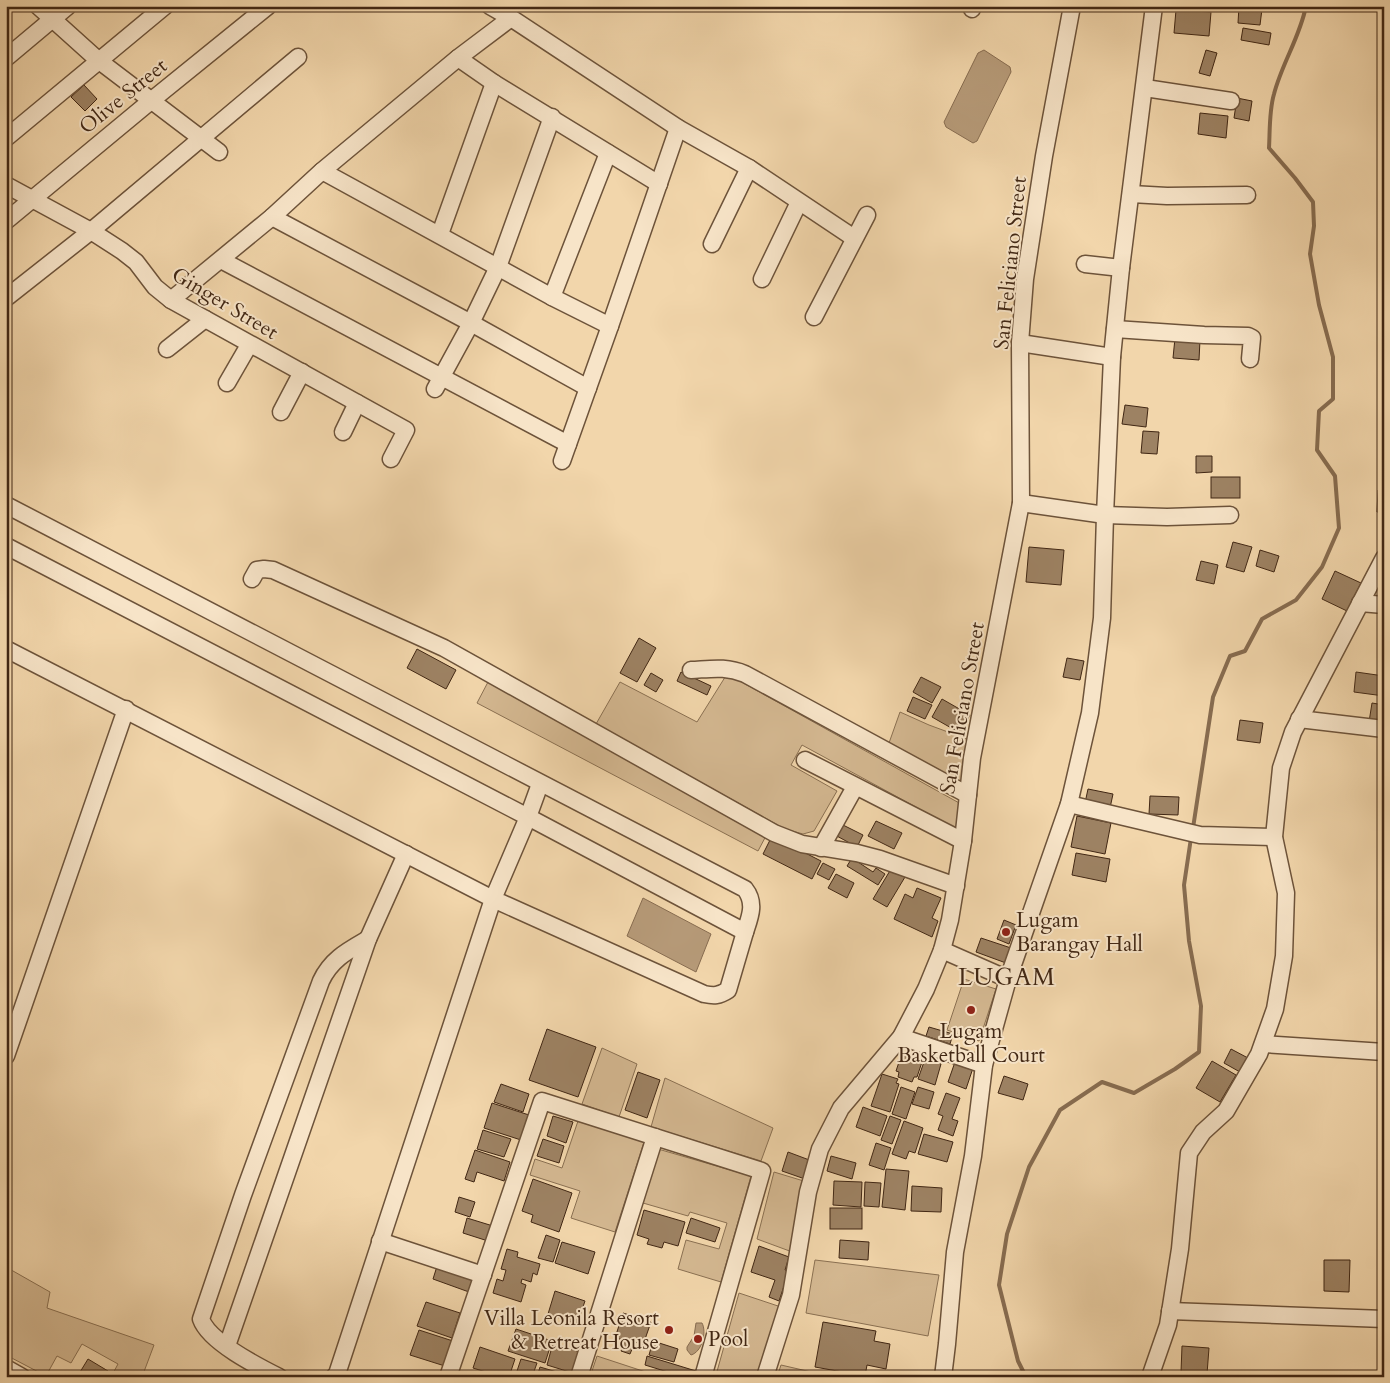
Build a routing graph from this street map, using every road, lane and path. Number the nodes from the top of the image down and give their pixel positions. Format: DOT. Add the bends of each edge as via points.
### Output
graph roads {
  1 [pos="38,6"];
  2 [pos="68,6"];
  3 [pos="165,6"];
  4 [pos="268,6"];
  5 [pos="490,6"];
  6 [pos="1072,6"];
  7 [pos="1154,6"];
  8 [pos="511,18"];
  9 [pos="53,19"];
  10 [pos="298,57"];
  11 [pos="6,58"];
  12 [pos="458,58"];
  13 [pos="98,60"];
  14 [pos="494,83"];
  15 [pos="1145,88"];
  16 [pos="152,100"];
  17 [pos="1231,101"];
  18 [pos="552,117"];
  19 [pos="678,128"];
  20 [pos="6,138"];
  21 [pos="200,139"];
  22 [pos="219,152"];
  23 [pos="608,153"];
  24 [pos="749,168"];
  25 [pos="322,171"];
  26 [pos="659,184"];
  27 [pos="6,186"];
  28 [pos="1131,194"];
  29 [pos="1247,195"];
  30 [pos="33,199"];
  31 [pos="800,202"];
  32 [pos="867,215"];
  33 [pos="272,217"];
  34 [pos="6,221"];
  35 [pos="91,232"];
  36 [pos="440,234"];
  37 [pos="854,238"];
  38 [pos="712,244"];
  39 [pos="221,260"];
  40 [pos="1085,264"];
  41 [pos="498,267"];
  42 [pos="1122,268"];
  43 [pos="762,279"];
  44 [pos="552,297"];
  45 [pos="6,298"];
  46 [pos="171,300"];
  47 [pos="814,317"];
  48 [pos="205,319"];
  49 [pos="470,323"];
  50 [pos="610,326"];
  51 [pos="1115,329"];
  52 [pos="1020,343"];
  53 [pos="249,345"];
  54 [pos="167,349"];
  55 [pos="1112,357"];
  56 [pos="1250,359"];
  57 [pos="302,372"];
  58 [pos="227,383"];
  59 [pos="438,383"];
  60 [pos="588,388"];
  61 [pos="357,403"];
  62 [pos="281,412"];
  63 [pos="343,432"];
  64 [pos="568,444"];
  65 [pos="391,458"];
  66 [pos="562,461"];
  67 [pos="1021,503"];
  68 [pos="6,505"];
  69 [pos="1104,515"];
  70 [pos="1230,515"];
  71 [pos="6,546"];
  72 [pos="1384,558"];
  73 [pos="252,579"];
  74 [pos="1360,603"];
  75 [pos="1384,605"];
  76 [pos="6,649"];
  77 [pos="691,670"];
  78 [pos="126,709"];
  79 [pos="1299,719"];
  80 [pos="1384,729"];
  81 [pos="805,760"];
  82 [pos="540,784"];
  83 [pos="855,787"];
  84 [pos="968,794"];
  85 [pos="1069,804"];
  86 [pos="528,817"];
  87 [pos="1274,837"];
  88 [pos="963,841"];
  89 [pos="821,848"];
  90 [pos="406,854"];
  91 [pos="956,886"];
  92 [pos="493,899"];
  93 [pos="745,932"];
  94 [pos="368,939"];
  95 [pos="942,950"];
  96 [pos="1008,979"];
  97 [pos="901,1037"];
  98 [pos="1263,1044"];
  99 [pos="1384,1052"];
  100 [pos="6,1056"];
  101 [pos="984,1066"];
  102 [pos="655,1137"];
  103 [pos="380,1241"];
  104 [pos="483,1275"];
  105 [pos="1170,1311"];
  106 [pos="1384,1319"];
  107 [pos="227,1346"];
  108 [pos="6,1368"];
  109 [pos="451,1376"];
  110 [pos="22,1377"];
  111 [pos="279,1377"];
  112 [pos="334,1377"];
  113 [pos="579,1377"];
  114 [pos="703,1377"];
  115 [pos="765,1377"];
  116 [pos="943,1377"];
  117 [pos="1150,1377"];
  1 -- 9 [label="street"];
  2 -- 9 [label="street"];
  3 -- 13 [label="street"];
  4 -- 16 [label="street, Olive Street"];
  5 -- 8 [label="street"];
  6 -- 52 [label="street, San Feliciano Street" via="1044,156"];
  7 -- 15 [label="street"];
  8 -- 12 [label="street"];
  8 -- 19 [label="street"];
  9 -- 11 [label="street"];
  9 -- 13 [label="street"];
  10 -- 21 [label="street"];
  12 -- 14 [label="street"];
  12 -- 25 [label="street"];
  13 -- 16 [label="street"];
  13 -- 20 [label="street"];
  14 -- 18 [label="street"];
  14 -- 36 [label="street"];
  15 -- 17 [label="street"];
  15 -- 28 [label="street"];
  16 -- 21 [label="street"];
  16 -- 30 [label="street, Olive Street"];
  18 -- 23 [label="street"];
  18 -- 41 [label="street"];
  19 -- 24 [label="street"];
  19 -- 26 [label="street"];
  21 -- 22 [label="street"];
  21 -- 35 [label="street"];
  23 -- 26 [label="street"];
  23 -- 44 [label="street"];
  24 -- 31 [label="street"];
  24 -- 38 [label="street"];
  25 -- 33 [label="street"];
  25 -- 36 [label="street"];
  26 -- 50 [label="street"];
  27 -- 30 [label="street, Ginger Street"];
  28 -- 29 [label="street"];
  28 -- 42 [label="street"];
  30 -- 34 [label="street, Olive Street"];
  30 -- 35 [label="street, Ginger Street"];
  31 -- 37 [label="street"];
  31 -- 43 [label="street"];
  32 -- 37 [label="street"];
  33 -- 39 [label="street"];
  33 -- 49 [label="street"];
  35 -- 45 [label="street"];
  35 -- 46 [label="street, Ginger Street" via="136,262 155,288"];
  36 -- 41 [label="street"];
  37 -- 47 [label="street"];
  39 -- 46 [label="street"];
  39 -- 59 [label="street"];
  40 -- 42 [label="street"];
  41 -- 44 [label="street"];
  41 -- 49 [label="street"];
  42 -- 51 [label="street"];
  44 -- 50 [label="street"];
  46 -- 48 [label="street, Ginger Street"];
  48 -- 53 [label="street, Ginger Street"];
  48 -- 54 [label="street"];
  49 -- 59 [label="street"];
  49 -- 60 [label="street"];
  50 -- 60 [label="street"];
  51 -- 55 [label="street"];
  51 -- 56 [label="street" via="1248,336 1252,338"];
  52 -- 55 [label="street"];
  52 -- 67 [label="street, San Feliciano Street"];
  53 -- 57 [label="street, Ginger Street"];
  53 -- 58 [label="street"];
  55 -- 69 [label="street"];
  57 -- 61 [label="street, Ginger Street"];
  57 -- 62 [label="street"];
  59 -- 64 [label="street"];
  60 -- 64 [label="street"];
  61 -- 63 [label="street"];
  61 -- 65 [label="street, Ginger Street" via="406,430"];
  64 -- 66 [label="street"];
  67 -- 69 [label="street"];
  67 -- 84 [label="street, San Feliciano Street" via="972,758"];
  68 -- 82 [label="street"];
  69 -- 70 [label="street"];
  69 -- 85 [label="street" via="1102,618 1090,713"];
  71 -- 86 [label="street"];
  72 -- 74 [label="street"];
  73 -- 89 [label="street" via="257,570 273,570 444,648 774,833"];
  74 -- 75 [label="street"];
  74 -- 79 [label="street"];
  76 -- 78 [label="street"];
  77 -- 84 [label="street" via="722,668 739,672"];
  78 -- 90 [label="street"];
  78 -- 100 [label="street"];
  79 -- 80 [label="street"];
  79 -- 87 [label="street" via="1282,768"];
  81 -- 83 [label="street"];
  82 -- 86 [label="street"];
  82 -- 93 [label="street" via="745,889 750,895 752,910"];
  83 -- 88 [label="street"];
  83 -- 89 [label="street"];
  84 -- 88 [label="street, San Feliciano Street"];
  85 -- 87 [label="street" via="1183,832"];
  85 -- 96 [label="street"];
  86 -- 92 [label="street"];
  86 -- 93 [label="street"];
  87 -- 98 [label="street" via="1286,893 1284,956 1275,1009"];
  88 -- 91 [label="street, San Feliciano Street"];
  89 -- 91 [label="street" via="880,859"];
  90 -- 92 [label="street"];
  90 -- 94 [label="street"];
  91 -- 95 [label="street, San Feliciano Street"];
  92 -- 93 [label="street" via="714,996 728,990"];
  92 -- 103 [label="street"];
  94 -- 107 [label="street"];
  94 -- 107 [label="street" via="339,956 325,971 243,1195 201,1319 204,1327"];
  95 -- 96 [label="street"];
  95 -- 97 [label="street, San Feliciano Street"];
  96 -- 101 [label="street"];
  97 -- 101 [label="street"];
  97 -- 115 [label="street, San Feliciano Street" via="841,1108 820,1149 808,1192 791,1295"];
  98 -- 99 [label="street"];
  98 -- 105 [label="street" via="1226,1111 1203,1132 1189,1153 1180,1249"];
  101 -- 116 [label="street" via="973,1156 955,1252"];
  102 -- 104 [label="street" via="542,1101"];
  102 -- 113 [label="street"];
  102 -- 114 [label="street" via="762,1171"];
  103 -- 104 [label="street"];
  103 -- 112 [label="street"];
  104 -- 109 [label="street"];
  105 -- 106 [label="street"];
  105 -- 117 [label="street"];
  107 -- 111 [label="street"];
  108 -- 110 [label="street"];
}
